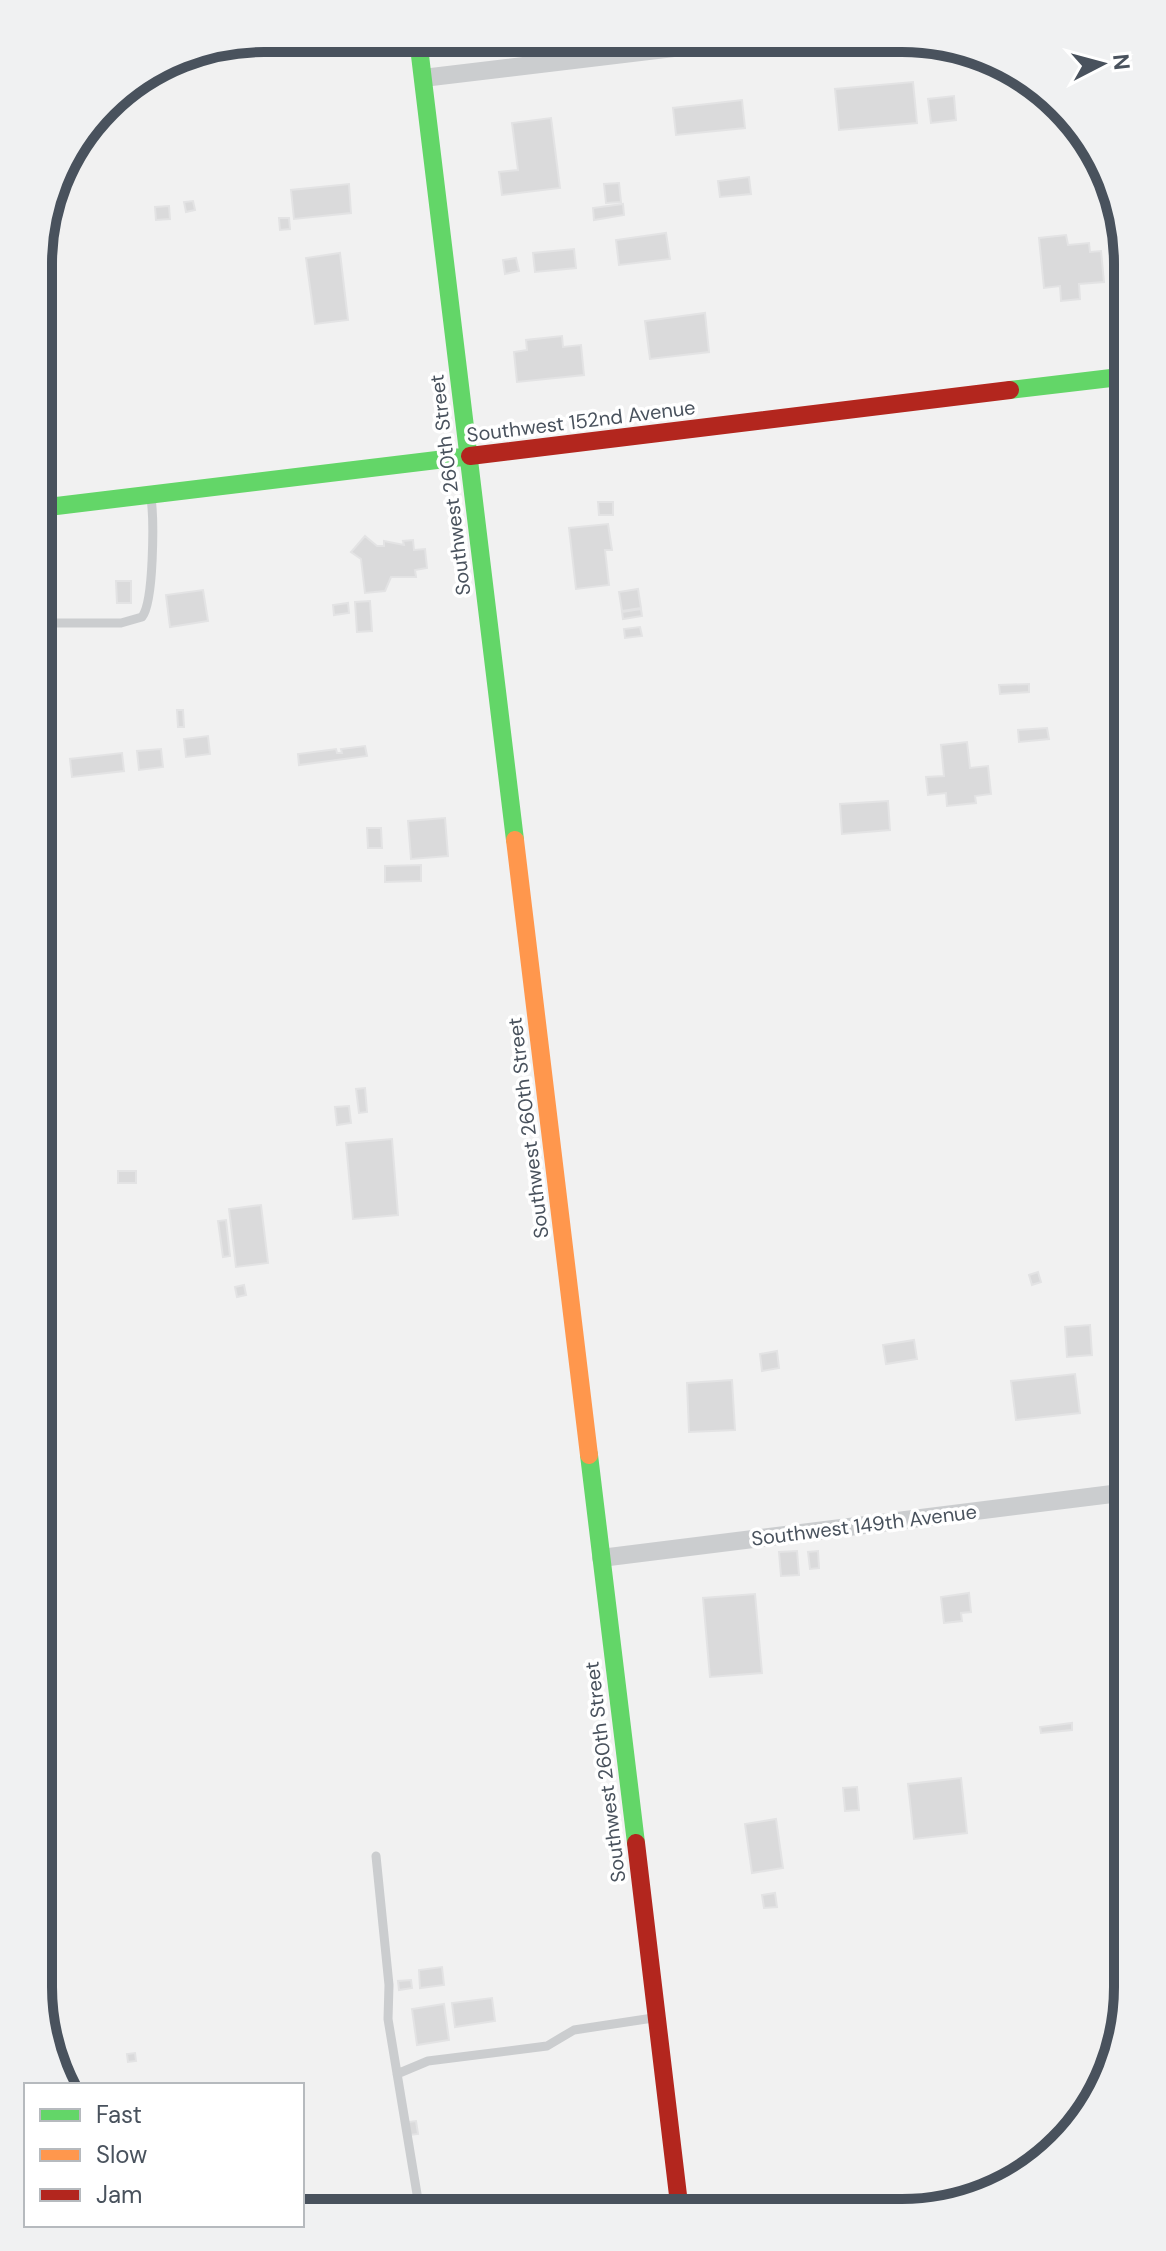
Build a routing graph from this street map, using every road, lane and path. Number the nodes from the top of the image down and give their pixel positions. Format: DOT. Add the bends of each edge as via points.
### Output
graph roads {
  1 [pos="420,52"];
  2 [pos="640,52"];
  3 [pos="423,78"];
  4 [pos="1114,378"];
  5 [pos="469,457"];
  6 [pos="150,495"];
  7 [pos="52,507"];
  8 [pos="52,623"];
  9 [pos="1114,1494"];
  10 [pos="601,1558"];
  11 [pos="376,1856"];
  12 [pos="656,2017"];
  13 [pos="397,2074"];
  14 [pos="418,2199"];
  15 [pos="678,2199"];
  1 -- 3 [label="street, Southwest 260th Street"];
  2 -- 3 [label="street"];
  3 -- 5 [label="street, Southwest 260th Street"];
  4 -- 5 [label="street, Southwest 152nd Avenue"];
  5 -- 6 [label="street, Southwest 152nd Avenue"];
  5 -- 10 [label="street, Southwest 260th Street"];
  6 -- 7 [label="street, Southwest 152nd Avenue"];
  6 -- 8 [label="lane" via="146,612 121,623"];
  9 -- 10 [label="street, Southwest 149th Avenue"];
  10 -- 12 [label="street, Southwest 260th Street"];
  11 -- 13 [label="lane"];
  12 -- 13 [label="lane" via="574,2030 547,2046 428,2061"];
  12 -- 15 [label="street, Southwest 260th Street"];
  13 -- 14 [label="lane"];
}
